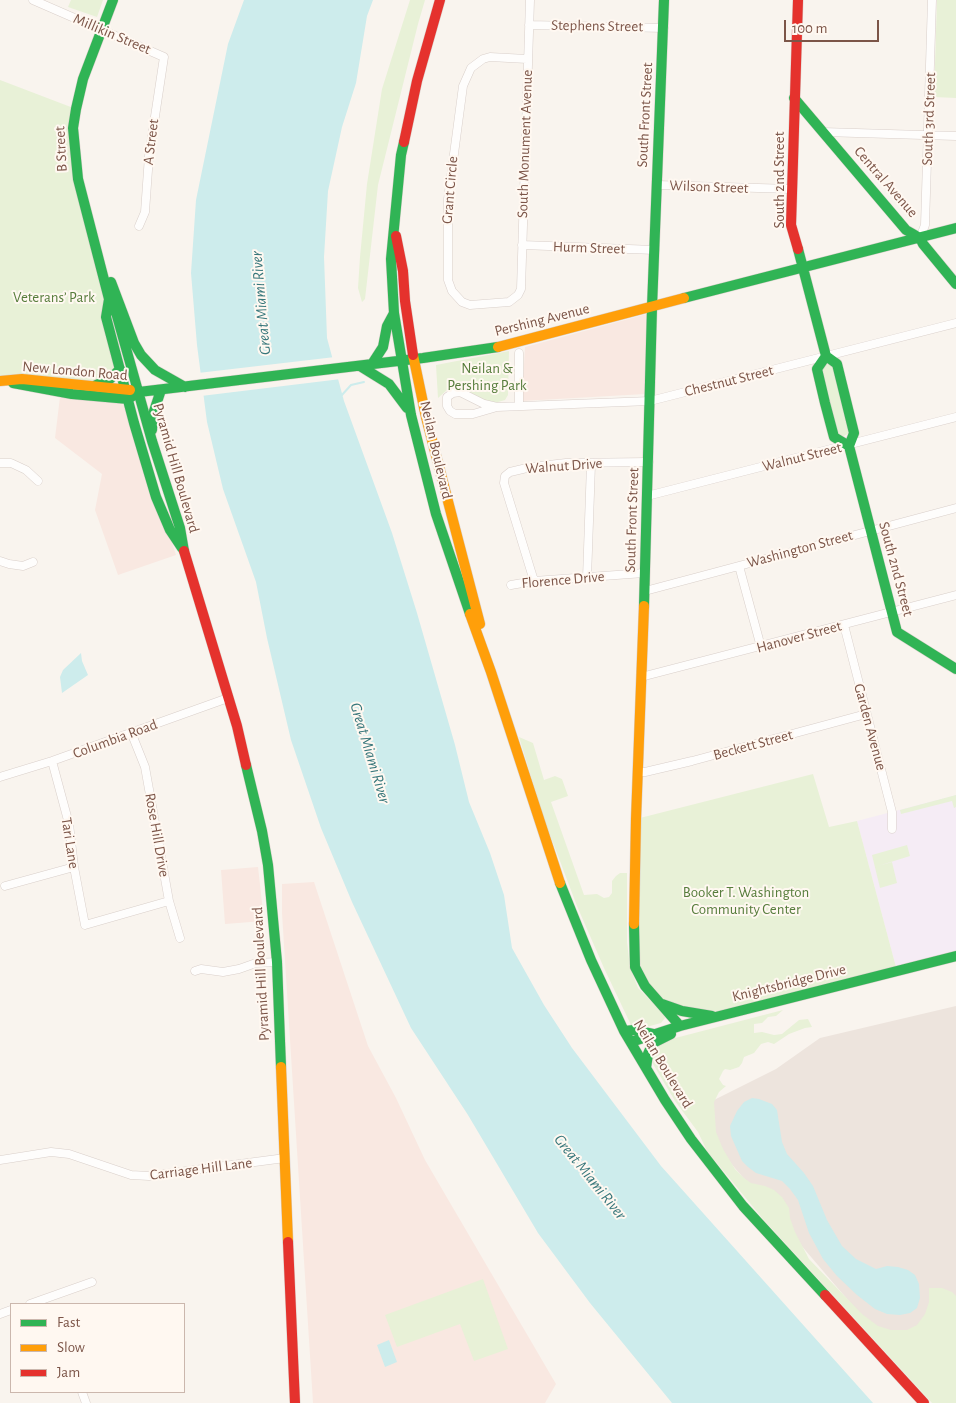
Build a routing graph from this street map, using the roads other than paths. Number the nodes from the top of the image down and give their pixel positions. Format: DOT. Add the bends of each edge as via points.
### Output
graph roads {
  1 [pos="33,0"];
  2 [pos="113,0"];
  3 [pos="440,0"];
  4 [pos="530,0"];
  5 [pos="664,0"];
  6 [pos="798,0"];
  7 [pos="932,0"];
  8 [pos="529,25"];
  9 [pos="664,28"];
  10 [pos="101,29"];
  11 [pos="164,57"];
  12 [pos="527,59"];
  13 [pos="794,98"];
  14 [pos="823,132"];
  15 [pos="928,135"];
  16 [pos="956,136"];
  17 [pos="657,185"];
  18 [pos="792,189"];
  19 [pos="139,226"];
  20 [pos="394,227"];
  21 [pos="956,228"];
  22 [pos="920,238"];
  23 [pos="522,245"];
  24 [pos="655,250"];
  25 [pos="102,264"];
  26 [pos="802,267"];
  27 [pos="956,284"];
  28 [pos="521,288"];
  29 [pos="110,299"];
  30 [pos="652,307"];
  31 [pos="394,313"];
  32 [pos="956,323"];
  33 [pos="519,353"];
  34 [pos="826,356"];
  35 [pos="414,359"];
  36 [pos="401,361"];
  37 [pos="120,369"];
  38 [pos="372,369"];
  39 [pos="5,381"];
  40 [pos="93,386"];
  41 [pos="185,387"];
  42 [pos="161,390"];
  43 [pos="138,392"];
  44 [pos="127,394"];
  45 [pos="650,400"];
  46 [pos="519,405"];
  47 [pos="497,407"];
  48 [pos="411,415"];
  49 [pos="956,417"];
  50 [pos="152,441"];
  51 [pos="849,446"];
  52 [pos="0,462"];
  53 [pos="649,462"];
  54 [pos="591,464"];
  55 [pos="38,481"];
  56 [pos="647,496"];
  57 [pos="956,508"];
  58 [pos="870,531"];
  59 [pos="185,554"];
  60 [pos="0,561"];
  61 [pos="33,562"];
  62 [pos="739,566"];
  63 [pos="644,573"];
  64 [pos="587,578"];
  65 [pos="534,581"];
  66 [pos="511,585"];
  67 [pos="645,591"];
  68 [pos="956,595"];
  69 [pos="891,612"];
  70 [pos="844,625"];
  71 [pos="761,647"];
  72 [pos="956,669"];
  73 [pos="492,672"];
  74 [pos="641,677"];
  75 [pos="228,698"];
  76 [pos="866,714"];
  77 [pos="131,732"];
  78 [pos="52,761"];
  79 [pos="638,772"];
  80 [pos="0,777"];
  81 [pos="892,829"];
  82 [pos="74,867"];
  83 [pos="5,886"];
  84 [pos="169,901"];
  85 [pos="180,938"];
  86 [pos="956,956"];
  87 [pos="277,962"];
  88 [pos="196,971"];
  89 [pos="662,1004"];
  90 [pos="718,1016"];
  91 [pos="680,1026"];
  92 [pos="624,1031"];
  93 [pos="654,1034"];
  94 [pos="631,1042"];
  95 [pos="646,1068"];
  96 [pos="285,1158"];
  97 [pos="0,1160"];
  98 [pos="92,1282"];
  99 [pos="52,1301"];
  100 [pos="37,1303"];
  101 [pos="295,1403"];
  102 [pos="924,1403"];
  1 -- 10 [label="street, Millikin Street"];
  2 -- 10 [label="street, B Street"];
  3 -- 20 [label="street, Neilan Boulevard" via="417,81 401,155"];
  4 -- 8 [label="street, South Monument Avenue"];
  5 -- 9 [label="street, South Front Street"];
  6 -- 13 [label="street, South 2nd Street"];
  7 -- 15 [label="street, South 3rd Street"];
  8 -- 9 [label="street, Stephens Street"];
  8 -- 12 [label="street, South Monument Avenue"];
  9 -- 17 [label="street, South Front Street"];
  10 -- 11 [label="street, Millikin Street"];
  10 -- 25 [label="street, B Street" via="84,79 73,128 78,179"];
  11 -- 19 [label="street, A Street" via="149,156 145,212"];
  12 -- 23 [label="street, South Monument Avenue"];
  12 -- 28 [label="street, Grant Circle" via="490,57 477,63 467,75 461,97 448,199 448,280 456,297 479,306 509,302"];
  13 -- 14 [label="street, Central Avenue"];
  13 -- 18 [label="street, South 2nd Street"];
  14 -- 15 [label="street"];
  14 -- 22 [label="street, Central Avenue" via="906,230"];
  15 -- 16 [label="street"];
  15 -- 22 [label="street, South 3rd Street" via="925,225"];
  17 -- 18 [label="street, Wilson Street"];
  17 -- 24 [label="street, South Front Street"];
  18 -- 26 [label="street, South 2nd Street" via="791,225"];
  20 -- 31 [label="street, Neilan Boulevard" via="391,259"];
  20 -- 35 [label="street, Neilan Boulevard" via="400,248"];
  21 -- 22 [label="street, Pershing Avenue"];
  22 -- 26 [label="street, Pershing Avenue"];
  22 -- 27 [label="street, Central Avenue"];
  23 -- 24 [label="street, Hurm Street"];
  23 -- 28 [label="street, South Monument Avenue"];
  24 -- 30 [label="street, South Front Street"];
  25 -- 29 [label="street, B Street"];
  25 -- 41 [label="street" via="134,343 145,360"];
  26 -- 30 [label="street, Pershing Avenue"];
  26 -- 34 [label="street, South 2nd Street"];
  29 -- 37 [label="street, B Street" via="106,317"];
  29 -- 43 [label="street, B Street"];
  30 -- 35 [label="street, Pershing Avenue" via="496,347"];
  30 -- 45 [label="street, South Front Street"];
  31 -- 36 [label="street, Neilan Boulevard"];
  31 -- 38 [label="street"];
  32 -- 34 [label="street, Chestnut Street"];
  33 -- 46 [label="street"];
  34 -- 45 [label="street, Chestnut Street"];
  34 -- 51 [label="street, South 2nd Street" via="837,364 846,397 854,433"];
  34 -- 51 [label="street" via="817,369 825,403 834,438"];
  35 -- 36 [label="street, Pershing Avenue"];
  35 -- 73 [label="street, Neilan Boulevard" via="428,426"];
  36 -- 38 [label="street, Pershing Avenue"];
  36 -- 48 [label="street, Neilan Boulevard"];
  37 -- 40 [label="street" via="110,379"];
  37 -- 44 [label="street, B Street"];
  38 -- 41 [label="street, Pershing Avenue" via="360,366"];
  38 -- 48 [label="street" via="394,388"];
  39 -- 40 [label="street, New London Road" via="22,379"];
  39 -- 44 [label="street, New London Road" via="72,394"];
  40 -- 44 [label="street, New London Road"];
  41 -- 42 [label="street, Pershing Avenue"];
  42 -- 43 [label="street, Pershing Avenue"];
  42 -- 50 [label="street" via="154,411"];
  43 -- 44 [label="street"];
  43 -- 50 [label="street, Pyramid Hill Boulevard"];
  44 -- 59 [label="street, Pyramid Hill Boulevard" via="156,497"];
  45 -- 46 [label="street, Chestnut Street"];
  45 -- 53 [label="street, South Front Street"];
  46 -- 47 [label="street, Chestnut Street"];
  47 -- 47 [label="street, Chestnut Street" via="473,414 455,414 448,406 447,397 460,392"];
  48 -- 73 [label="street, Neilan Boulevard" via="444,541"];
  49 -- 51 [label="street, Walnut Street"];
  50 -- 59 [label="street, Pyramid Hill Boulevard" via="178,520"];
  51 -- 56 [label="street, Walnut Street"];
  51 -- 58 [label="street, South 2nd Street"];
  52 -- 55 [label="street" via="26,470"];
  53 -- 54 [label="street, Walnut Drive"];
  53 -- 56 [label="street, South Front Street"];
  54 -- 64 [label="street"];
  54 -- 65 [label="street, Walnut Drive" via="531,467 506,476 504,483"];
  56 -- 63 [label="street, South Front Street"];
  57 -- 58 [label="street, Washington Street"];
  58 -- 62 [label="street, Washington Street"];
  58 -- 69 [label="street, South 2nd Street"];
  59 -- 75 [label="street, Pyramid Hill Boulevard"];
  60 -- 61 [label="street" via="23,566"];
  62 -- 67 [label="street, Washington Street"];
  62 -- 71 [label="street"];
  63 -- 64 [label="street, Florence Drive"];
  63 -- 67 [label="street, South Front Street"];
  64 -- 65 [label="street, Florence Drive"];
  65 -- 66 [label="street, Florence Drive"];
  67 -- 74 [label="street, South Front Street"];
  68 -- 69 [label="street, Hanover Street"];
  69 -- 70 [label="street, Hanover Street"];
  69 -- 72 [label="street, South 2nd Street" via="897,632"];
  70 -- 71 [label="street, Hanover Street"];
  70 -- 76 [label="street, Garden Avenue"];
  71 -- 74 [label="street, Hanover Street"];
  73 -- 92 [label="street, Neilan Boulevard" via="553,865"];
  74 -- 79 [label="street, South Front Street"];
  75 -- 77 [label="street, Columbia Road"];
  75 -- 87 [label="street, Pyramid Hill Boulevard" via="262,831"];
  76 -- 79 [label="street, Beckett Street" via="692,761"];
  76 -- 81 [label="street, Garden Avenue" via="892,812"];
  77 -- 78 [label="street, Columbia Road"];
  77 -- 84 [label="street, Rose Hill Drive" via="145,767"];
  78 -- 80 [label="street, Columbia Road"];
  78 -- 82 [label="street, Tari Lane" via="69,824"];
  79 -- 89 [label="street, South Front Street" via="635,967"];
  82 -- 83 [label="street"];
  82 -- 84 [label="street, Tari Lane" via="85,925"];
  84 -- 85 [label="street, Rose Hill Drive"];
  86 -- 90 [label="street, Knightsbridge Drive"];
  87 -- 88 [label="street" via="256,963 223,972"];
  87 -- 96 [label="street, Pyramid Hill Boulevard"];
  89 -- 90 [label="street" via="682,1011"];
  89 -- 91 [label="street, South Front Street"];
  90 -- 91 [label="street, Knightsbridge Drive"];
  91 -- 93 [label="street, Knightsbridge Drive"];
  91 -- 95 [label="street" via="655,1042 648,1054"];
  92 -- 93 [label="street"];
  92 -- 94 [label="street, Neilan Boulevard"];
  93 -- 94 [label="street, Knightsbridge Drive"];
  94 -- 95 [label="street, Neilan Boulevard"];
  95 -- 102 [label="street, Neilan Boulevard" via="691,1139 743,1206"];
  96 -- 97 [label="street, Carriage Hill Lane" via="149,1176 132,1175 69,1154 51,1152"];
  96 -- 101 [label="street, Pyramid Hill Boulevard"];
  98 -- 99 [label="street"];
  99 -- 100 [label="street"];
}
